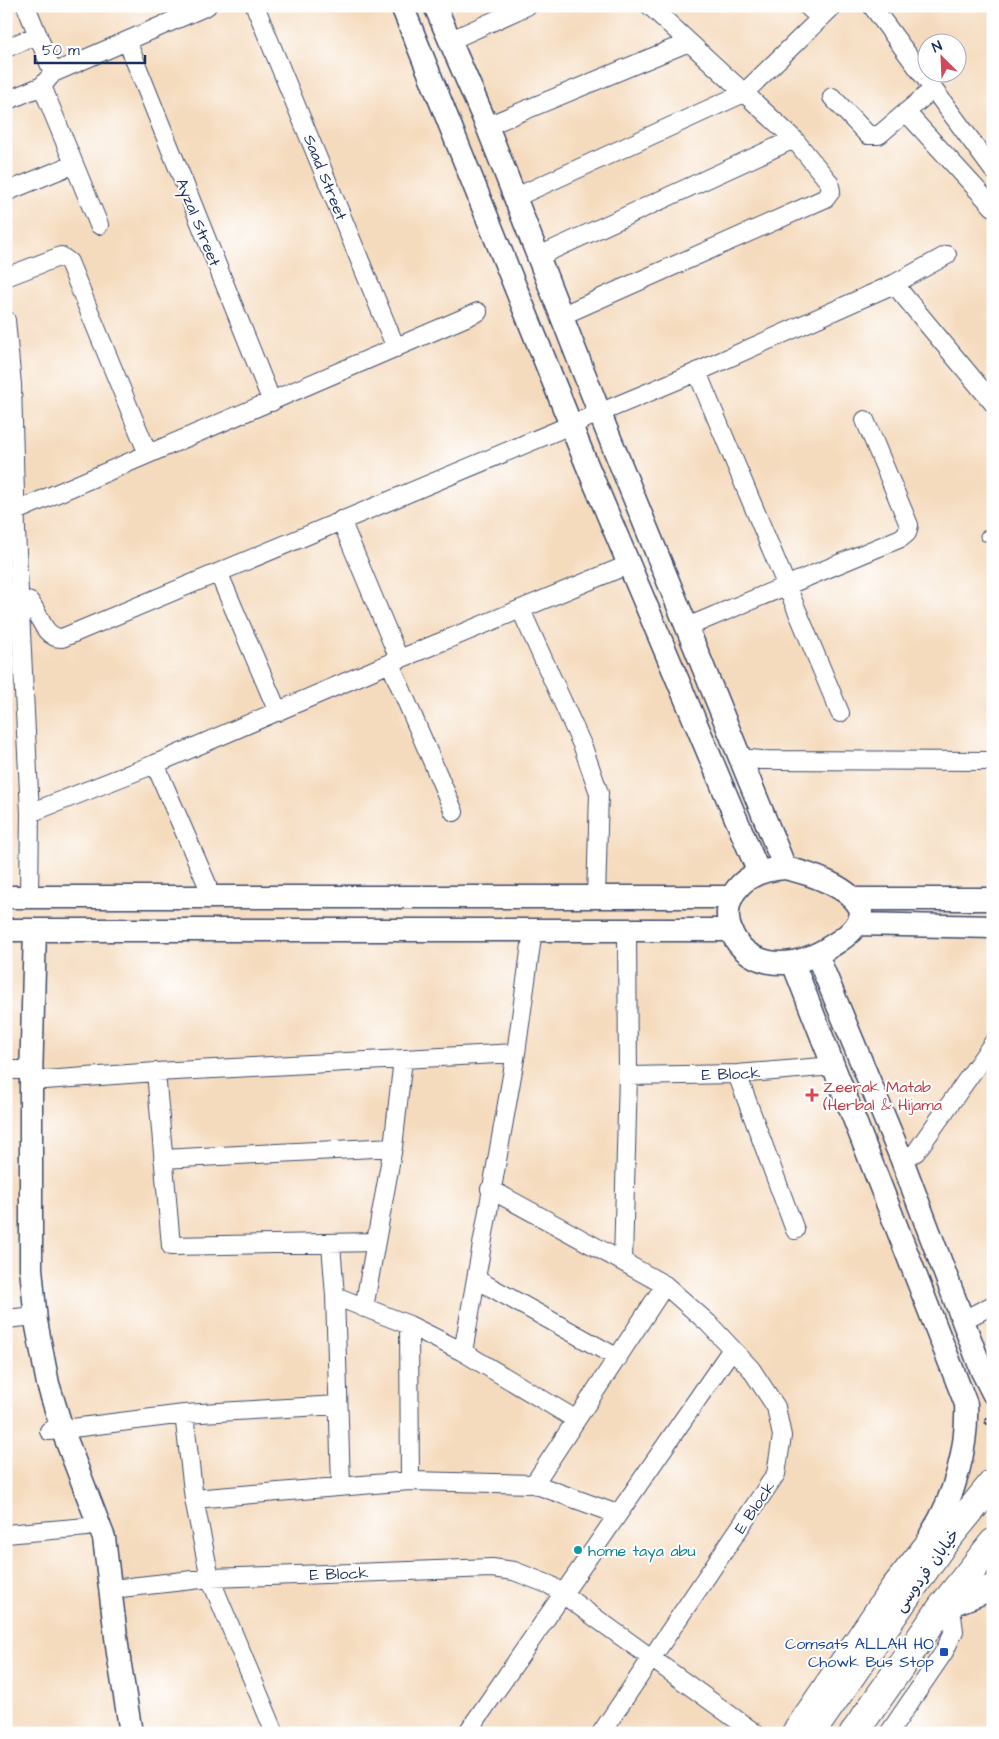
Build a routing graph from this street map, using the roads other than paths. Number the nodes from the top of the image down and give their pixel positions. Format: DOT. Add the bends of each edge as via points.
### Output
graph roads {
  1 [pos="26,6"];
  2 [pos="207,6"];
  3 [pos="255,6"];
  4 [pos="402,6"];
  5 [pos="435,6"];
  6 [pos="527,6"];
  7 [pos="650,6"];
  8 [pos="833,6"];
  9 [pos="872,6"];
  10 [pos="813,12"];
  11 [pos="38,35"];
  12 [pos="126,41"];
  13 [pos="449,41"];
  14 [pos="689,42"];
  15 [pos="6,48"];
  16 [pos="48,79"];
  17 [pos="932,90"];
  18 [pos="744,93"];
  19 [pos="832,97"];
  20 [pos="6,101"];
  21 [pos="906,112"];
  22 [pos="487,126"];
  23 [pos="794,140"];
  24 [pos="74,164"];
  25 [pos="993,170"];
  26 [pos="6,192"];
  27 [pos="514,198"];
  28 [pos="993,208"];
  29 [pos="99,224"];
  30 [pos="947,255"];
  31 [pos="538,256"];
  32 [pos="6,277"];
  33 [pos="894,284"];
  34 [pos="478,312"];
  35 [pos="563,315"];
  36 [pos="6,320"];
  37 [pos="396,348"];
  38 [pos="697,372"];
  39 [pos="9,386"];
  40 [pos="272,402"];
  41 [pos="993,403"];
  42 [pos="600,414"];
  43 [pos="865,420"];
  44 [pos="572,426"];
  45 [pos="148,454"];
  46 [pos="10,458"];
  47 [pos="16,511"];
  48 [pos="341,520"];
  49 [pos="11,533"];
  50 [pos="630,564"];
  51 [pos="219,574"];
  52 [pos="787,585"];
  53 [pos="19,598"];
  54 [pos="521,610"];
  55 [pos="687,627"];
  56 [pos="395,661"];
  57 [pos="278,712"];
  58 [pos="840,713"];
  59 [pos="740,758"];
  60 [pos="993,761"];
  61 [pos="155,764"];
  62 [pos="454,812"];
  63 [pos="30,813"];
  64 [pos="785,868"];
  65 [pos="758,873"];
  66 [pos="96,896"];
  67 [pos="6,897"];
  68 [pos="29,897"];
  69 [pos="151,897"];
  70 [pos="732,897"];
  71 [pos="207,898"];
  72 [pos="596,898"];
  73 [pos="854,899"];
  74 [pos="993,899"];
  75 [pos="857,924"];
  76 [pos="993,927"];
  77 [pos="147,928"];
  78 [pos="96,929"];
  79 [pos="20,930"];
  80 [pos="533,930"];
  81 [pos="626,930"];
  82 [pos="729,930"];
  83 [pos="817,955"];
  84 [pos="793,963"];
  85 [pos="993,1043"];
  86 [pos="516,1053"];
  87 [pos="403,1059"];
  88 [pos="834,1066"];
  89 [pos="156,1072"];
  90 [pos="19,1073"];
  91 [pos="736,1074"];
  92 [pos="628,1076"];
  93 [pos="393,1147"];
  94 [pos="164,1159"];
  95 [pos="902,1160"];
  96 [pos="490,1189"];
  97 [pos="795,1230"];
  98 [pos="376,1242"];
  99 [pos="332,1244"];
  100 [pos="623,1260"];
  101 [pos="476,1279"];
  102 [pos="665,1285"];
  103 [pos="335,1296"];
  104 [pos="993,1305"];
  105 [pos="364,1308"];
  106 [pos="21,1317"];
  107 [pos="963,1320"];
  108 [pos="409,1325"];
  109 [pos="732,1349"];
  110 [pos="463,1352"];
  111 [pos="618,1358"];
  112 [pos="993,1393"];
  113 [pos="338,1405"];
  114 [pos="184,1414"];
  115 [pos="575,1419"];
  116 [pos="56,1430"];
  117 [pos="410,1481"];
  118 [pos="993,1483"];
  119 [pos="534,1484"];
  120 [pos="341,1485"];
  121 [pos="194,1499"];
  122 [pos="617,1514"];
  123 [pos="93,1525"];
  124 [pos="6,1534"];
  125 [pos="936,1540"];
  126 [pos="993,1543"];
  127 [pos="210,1578"];
  128 [pos="993,1587"];
  129 [pos="112,1589"];
  130 [pos="562,1594"];
  131 [pos="942,1607"];
  132 [pos="652,1658"];
  133 [pos="116,1733"];
  134 [pos="131,1733"];
  135 [pos="275,1733"];
  136 [pos="467,1733"];
  137 [pos="601,1733"];
  138 [pos="755,1733"];
  139 [pos="790,1733"];
  140 [pos="811,1733"];
  141 [pos="854,1733"];
  142 [pos="889,1733"];
  1 -- 11 [label="street"];
  2 -- 12 [label="street"];
  3 -- 37 [label="street, Saad Street"];
  4 -- 44 [label="street"];
  5 -- 13 [label="street"];
  6 -- 13 [label="street"];
  7 -- 14 [label="street"];
  8 -- 10 [label="street"];
  9 -- 17 [label="street"];
  10 -- 18 [label="street"];
  11 -- 15 [label="street"];
  11 -- 16 [label="street"];
  12 -- 16 [label="street"];
  12 -- 40 [label="street, Ayzal Street"];
  13 -- 22 [label="street"];
  14 -- 18 [label="street"];
  14 -- 22 [label="street"];
  16 -- 20 [label="street"];
  16 -- 24 [label="street"];
  17 -- 21 [label="street"];
  17 -- 25 [label="street"];
  18 -- 23 [label="street"];
  18 -- 27 [label="street"];
  19 -- 21 [label="street" via="868,135 879,135"];
  21 -- 28 [label="street"];
  22 -- 27 [label="street"];
  23 -- 31 [label="street"];
  23 -- 35 [label="street" via="829,182 831,191 826,198"];
  24 -- 26 [label="street"];
  24 -- 29 [label="street"];
  27 -- 31 [label="street"];
  30 -- 33 [label="street"];
  31 -- 35 [label="street"];
  32 -- 45 [label="street" via="61,256 69,262"];
  33 -- 38 [label="street"];
  33 -- 41 [label="street"];
  34 -- 37 [label="street"];
  35 -- 42 [label="street"];
  36 -- 39 [label="street"];
  37 -- 40 [label="street"];
  38 -- 42 [label="street"];
  38 -- 52 [label="street"];
  39 -- 46 [label="street"];
  40 -- 45 [label="street"];
  42 -- 44 [label="street"];
  42 -- 55 [label="street"];
  43 -- 52 [label="street" via="909,525 907,533"];
  44 -- 48 [label="street"];
  44 -- 50 [label="street"];
  45 -- 47 [label="street"];
  46 -- 47 [label="street"];
  47 -- 49 [label="street"];
  48 -- 51 [label="street"];
  48 -- 56 [label="street"];
  49 -- 53 [label="street"];
  50 -- 54 [label="street"];
  50 -- 65 [label="street"];
  51 -- 53 [label="street" via="62,638 48,632 30,602"];
  51 -- 57 [label="street"];
  52 -- 55 [label="street"];
  52 -- 58 [label="street"];
  53 -- 63 [label="street"];
  54 -- 56 [label="street"];
  54 -- 72 [label="street" via="584,747 599,793"];
  55 -- 59 [label="street"];
  56 -- 57 [label="street"];
  56 -- 62 [label="street"];
  57 -- 61 [label="street"];
  59 -- 60 [label="street"];
  59 -- 64 [label="street"];
  61 -- 63 [label="street"];
  61 -- 71 [label="street" via="206,884"];
  63 -- 68 [label="street"];
  64 -- 65 [label="street"];
  64 -- 73 [label="street" via="821,878"];
  65 -- 70 [label="street" via="742,883"];
  66 -- 68 [label="street"];
  66 -- 69 [label="street"];
  66 -- 78 [label="street"];
  67 -- 68 [label="street"];
  69 -- 71 [label="street"];
  69 -- 77 [label="street"];
  70 -- 72 [label="street"];
  70 -- 82 [label="street"];
  71 -- 72 [label="street"];
  73 -- 74 [label="street"];
  73 -- 75 [label="street" via="861,911"];
  75 -- 76 [label="street"];
  75 -- 83 [label="street"];
  77 -- 78 [label="street"];
  77 -- 80 [label="street"];
  78 -- 79 [label="street"];
  79 -- 90 [label="street"];
  80 -- 81 [label="street"];
  80 -- 86 [label="street"];
  81 -- 82 [label="street"];
  81 -- 92 [label="street"];
  82 -- 84 [label="street" via="752,955 778,964"];
  83 -- 84 [label="street"];
  83 -- 95 [label="street"];
  84 -- 88 [label="street"];
  85 -- 95 [label="street" via="916,1152"];
  86 -- 87 [label="street"];
  86 -- 96 [label="street"];
  87 -- 89 [label="street"];
  87 -- 93 [label="street"];
  88 -- 91 [label="street, E Block"];
  88 -- 125 [label="street" via="966,1404 965,1429 953,1484"];
  89 -- 90 [label="street"];
  89 -- 94 [label="street"];
  90 -- 106 [label="street"];
  91 -- 92 [label="street, E Block"];
  91 -- 97 [label="street"];
  92 -- 100 [label="street"];
  93 -- 94 [label="street"];
  93 -- 98 [label="street"];
  94 -- 99 [label="street" via="171,1246"];
  95 -- 107 [label="street"];
  96 -- 100 [label="street, E Block"];
  96 -- 101 [label="street"];
  98 -- 99 [label="street"];
  98 -- 105 [label="street"];
  99 -- 103 [label="street"];
  100 -- 102 [label="street, E Block"];
  101 -- 110 [label="street"];
  101 -- 111 [label="street"];
  102 -- 109 [label="street, E Block" via="696,1311"];
  102 -- 111 [label="street"];
  103 -- 105 [label="street"];
  103 -- 113 [label="street"];
  104 -- 107 [label="street"];
  105 -- 108 [label="street"];
  106 -- 116 [label="street" via="30,1369"];
  107 -- 112 [label="street"];
  108 -- 110 [label="street"];
  108 -- 117 [label="street"];
  109 -- 122 [label="street"];
  109 -- 132 [label="street, E Block" via="763,1385 776,1407 782,1436 776,1474"];
  110 -- 115 [label="street"];
  111 -- 115 [label="street"];
  113 -- 114 [label="street"];
  113 -- 120 [label="street"];
  114 -- 116 [label="street"];
  114 -- 121 [label="street"];
  115 -- 119 [label="street"];
  116 -- 123 [label="street"];
  117 -- 119 [label="street"];
  117 -- 120 [label="street"];
  118 -- 125 [label="main road, خیابان فردوسی"];
  119 -- 122 [label="street"];
  120 -- 121 [label="street"];
  121 -- 127 [label="street"];
  122 -- 130 [label="street"];
  123 -- 124 [label="street"];
  123 -- 129 [label="street" via="104,1538"];
  123 -- 133 [label="street"];
  125 -- 139 [label="street" via="889,1588"];
  125 -- 140 [label="main road, خیابان فردوسی"];
  126 -- 131 [label="main road"];
  127 -- 129 [label="street, E Block"];
  127 -- 130 [label="street, E Block" via="492,1568 537,1579"];
  127 -- 135 [label="street"];
  128 -- 131 [label="main road"];
  129 -- 134 [label="street"];
  130 -- 132 [label="street, E Block"];
  130 -- 136 [label="street"];
  131 -- 141 [label="main road"];
  131 -- 142 [label="street" via="952,1616 954,1631 944,1652"];
  132 -- 137 [label="street"];
  132 -- 138 [label="street, E Block"];
}
